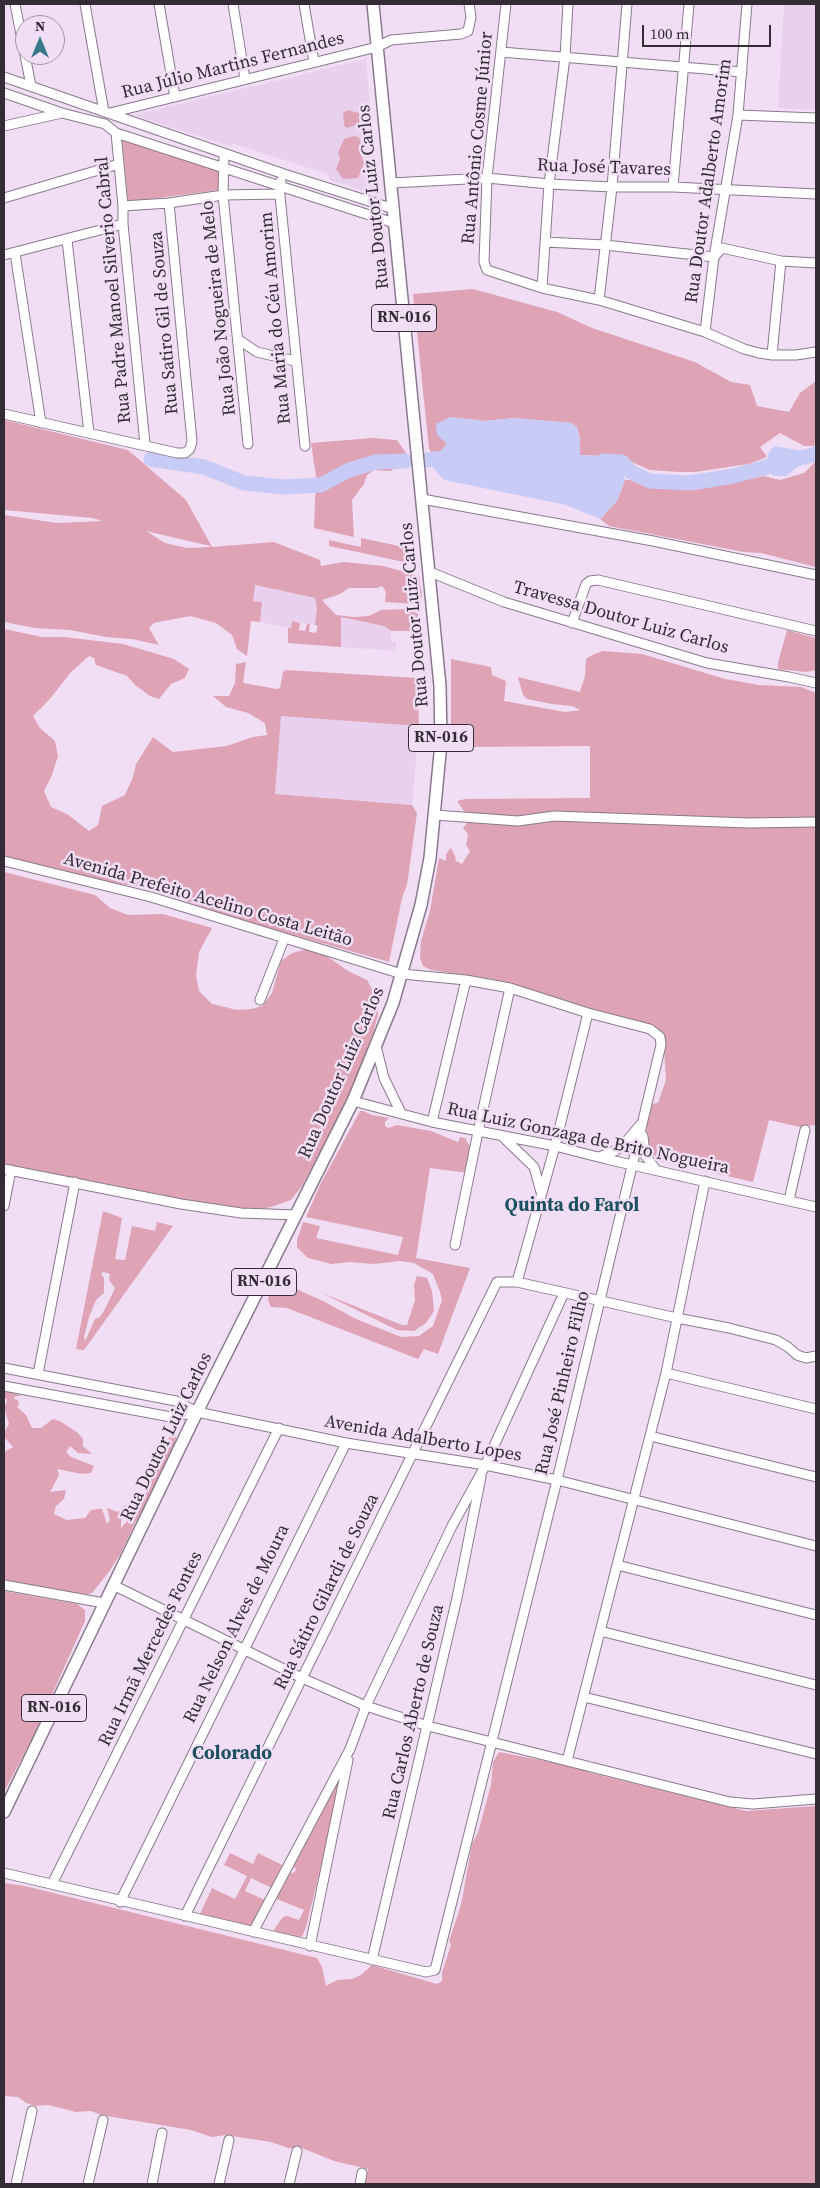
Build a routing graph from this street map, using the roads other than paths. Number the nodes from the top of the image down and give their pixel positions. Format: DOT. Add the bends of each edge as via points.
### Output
graph roads {
  1 [pos="15,4"];
  2 [pos="86,4"];
  3 [pos="159,4"];
  4 [pos="233,4"];
  5 [pos="304,4"];
  6 [pos="373,4"];
  7 [pos="469,4"];
  8 [pos="506,4"];
  9 [pos="568,4"];
  10 [pos="627,4"];
  11 [pos="689,4"];
  12 [pos="748,4"];
  13 [pos="377,47"];
  14 [pos="501,52"];
  15 [pos="565,57"];
  16 [pos="314,62"];
  17 [pos="623,63"];
  18 [pos="685,67"];
  19 [pos="742,72"];
  20 [pos="4,77"];
  21 [pos="245,79"];
  22 [pos="31,86"];
  23 [pos="4,93"];
  24 [pos="175,97"];
  25 [pos="62,113"];
  26 [pos="106,113"];
  27 [pos="738,115"];
  28 [pos="816,118"];
  29 [pos="105,124"];
  30 [pos="4,126"];
  31 [pos="116,133"];
  32 [pos="224,154"];
  33 [pos="119,164"];
  34 [pos="223,168"];
  35 [pos="284,174"];
  36 [pos="487,178"];
  37 [pos="391,183"];
  38 [pos="549,184"];
  39 [pos="612,187"];
  40 [pos="673,187"];
  41 [pos="280,190"];
  42 [pos="725,190"];
  43 [pos="816,194"];
  44 [pos="224,195"];
  45 [pos="4,198"];
  46 [pos="169,202"];
  47 [pos="123,206"];
  48 [pos="394,209"];
  49 [pos="394,223"];
  50 [pos="123,224"];
  51 [pos="67,240"];
  52 [pos="545,242"];
  53 [pos="605,245"];
  54 [pos="15,254"];
  55 [pos="4,255"];
  56 [pos="714,257"];
  57 [pos="781,261"];
  58 [pos="816,263"];
  59 [pos="542,288"];
  60 [pos="599,300"];
  61 [pos="704,332"];
  62 [pos="239,340"];
  63 [pos="816,352"];
  64 [pos="772,355"];
  65 [pos="295,361"];
  66 [pos="4,414"];
  67 [pos="41,423"];
  68 [pos="89,433"];
  69 [pos="145,444"];
  70 [pos="248,444"];
  71 [pos="305,446"];
  72 [pos="422,499"];
  73 [pos="430,572"];
  74 [pos="816,575"];
  75 [pos="572,623"];
  76 [pos="816,631"];
  77 [pos="816,684"];
  78 [pos="435,815"];
  79 [pos="816,822"];
  80 [pos="4,861"];
  81 [pos="284,939"];
  82 [pos="402,974"];
  83 [pos="466,980"];
  84 [pos="510,988"];
  85 [pos="260,1000"];
  86 [pos="588,1013"];
  87 [pos="656,1032"];
  88 [pos="376,1046"];
  89 [pos="353,1101"];
  90 [pos="400,1114"];
  91 [pos="644,1121"];
  92 [pos="432,1122"];
  93 [pos="805,1130"];
  94 [pos="478,1132"];
  95 [pos="503,1137"];
  96 [pos="555,1146"];
  97 [pos="599,1158"];
  98 [pos="633,1165"];
  99 [pos="7,1169"];
  100 [pos="656,1170"];
  101 [pos="705,1181"];
  102 [pos="75,1182"];
  103 [pos="541,1192"];
  104 [pos="788,1200"];
  105 [pos="4,1206"];
  106 [pos="816,1207"];
  107 [pos="297,1214"];
  108 [pos="455,1245"];
  109 [pos="518,1282"];
  110 [pos="564,1293"];
  111 [pos="599,1300"];
  112 [pos="677,1318"];
  113 [pos="816,1356"];
  114 [pos="7,1368"];
  115 [pos="666,1373"];
  116 [pos="38,1374"];
  117 [pos="4,1384"];
  118 [pos="816,1408"];
  119 [pos="197,1412"];
  120 [pos="278,1428"];
  121 [pos="650,1436"];
  122 [pos="346,1443"];
  123 [pos="414,1452"];
  124 [pos="484,1467"];
  125 [pos="816,1477"];
  126 [pos="557,1480"];
  127 [pos="634,1500"];
  128 [pos="816,1546"];
  129 [pos="617,1565"];
  130 [pos="4,1585"];
  131 [pos="113,1585"];
  132 [pos="104,1603"];
  133 [pos="816,1615"];
  134 [pos="184,1620"];
  135 [pos="600,1631"];
  136 [pos="243,1648"];
  137 [pos="302,1678"];
  138 [pos="816,1685"];
  139 [pos="584,1697"];
  140 [pos="366,1706"];
  141 [pos="428,1726"];
  142 [pos="493,1741"];
  143 [pos="350,1750"];
  144 [pos="816,1754"];
  145 [pos="567,1761"];
  146 [pos="816,1798"];
  147 [pos="4,1812"];
  148 [pos="4,1873"];
  149 [pos="52,1884"];
  150 [pos="120,1902"];
  151 [pos="185,1916"];
  152 [pos="253,1932"];
  153 [pos="310,1946"];
  154 [pos="372,1960"];
  155 [pos="32,2111"];
  156 [pos="103,2120"];
  157 [pos="162,2133"];
  158 [pos="229,2140"];
  159 [pos="297,2151"];
  160 [pos="362,2173"];
  161 [pos="16,2184"];
  162 [pos="88,2184"];
  163 [pos="152,2184"];
  164 [pos="219,2184"];
  165 [pos="289,2184"];
  166 [pos="360,2184"];
  1 -- 22 [label="street"];
  2 -- 26 [label="street"];
  3 -- 24 [label="street"];
  4 -- 21 [label="street"];
  5 -- 16 [label="street"];
  6 -- 13 [label="main road, Rua Doutor Luiz Carlos / RN-016"];
  7 -- 13 [label="street, Rua Júlio Martins Fernandes" via="468,31 391,40"];
  8 -- 14 [label="street, Rua Antônio Cosme Júnior"];
  9 -- 15 [label="street"];
  10 -- 17 [label="street"];
  11 -- 18 [label="street"];
  12 -- 19 [label="street, Rua Doutor Adalberto Amorim"];
  13 -- 16 [label="street, Rua Júlio Martins Fernandes"];
  13 -- 37 [label="main road, Rua Doutor Luiz Carlos / RN-016"];
  14 -- 15 [label="street"];
  14 -- 36 [label="street, Rua Antônio Cosme Júnior"];
  15 -- 17 [label="street"];
  15 -- 38 [label="street"];
  16 -- 21 [label="street, Rua Júlio Martins Fernandes"];
  17 -- 18 [label="street"];
  17 -- 39 [label="street"];
  18 -- 19 [label="street"];
  18 -- 40 [label="street"];
  19 -- 27 [label="street, Rua Doutor Adalberto Amorim"];
  20 -- 22 [label="street"];
  21 -- 24 [label="street, Rua Júlio Martins Fernandes"];
  22 -- 26 [label="street"];
  23 -- 25 [label="street"];
  24 -- 26 [label="street, Rua Júlio Martins Fernandes"];
  25 -- 29 [label="street"];
  25 -- 30 [label="street"];
  26 -- 29 [label="street, Rua Júlio Martins Fernandes"];
  26 -- 32 [label="street"];
  27 -- 28 [label="street"];
  27 -- 42 [label="street, Rua Doutor Adalberto Amorim"];
  29 -- 31 [label="street"];
  31 -- 33 [label="street, Rua Padre Manoel Silverio Cabral"];
  31 -- 34 [label="street"];
  32 -- 34 [label="street, Rua João Nogueira de Melo"];
  32 -- 35 [label="street"];
  33 -- 45 [label="street"];
  33 -- 47 [label="street, Rua Padre Manoel Silverio Cabral"];
  34 -- 41 [label="street"];
  34 -- 44 [label="street, Rua João Nogueira de Melo"];
  35 -- 41 [label="street"];
  35 -- 48 [label="street"];
  36 -- 37 [label="street, Rua José Tavares"];
  36 -- 38 [label="street, Rua José Tavares"];
  36 -- 59 [label="street, Rua Antônio Cosme Júnior" via="484,262 490,272"];
  37 -- 48 [label="main road, Rua Doutor Luiz Carlos / RN-016"];
  38 -- 39 [label="street, Rua José Tavares"];
  38 -- 52 [label="street"];
  39 -- 40 [label="street, Rua José Tavares"];
  39 -- 53 [label="street"];
  40 -- 42 [label="street, Rua José Tavares"];
  41 -- 44 [label="street"];
  41 -- 49 [label="street"];
  41 -- 65 [label="street, Rua Maria do Céu Amorim"];
  42 -- 43 [label="street, Rua José Tavares"];
  42 -- 56 [label="street, Rua Doutor Adalberto Amorim"];
  44 -- 46 [label="street"];
  44 -- 62 [label="street, Rua João Nogueira de Melo"];
  46 -- 47 [label="street"];
  46 -- 69 [label="street, Rua Satiro Gil de Souza" via="192,441 185,453"];
  47 -- 50 [label="street, Rua Padre Manoel Silverio Cabral"];
  48 -- 49 [label="main road, Rua Doutor Luiz Carlos / RN-016"];
  49 -- 72 [label="main road, Rua Doutor Luiz Carlos / RN-016"];
  50 -- 51 [label="street"];
  50 -- 69 [label="street, Rua Padre Manoel Silverio Cabral"];
  51 -- 54 [label="street"];
  51 -- 68 [label="street"];
  52 -- 53 [label="street"];
  52 -- 59 [label="street"];
  53 -- 56 [label="street"];
  53 -- 60 [label="street"];
  54 -- 55 [label="street"];
  54 -- 67 [label="street"];
  56 -- 57 [label="street" via="722,248"];
  56 -- 61 [label="street, Rua Doutor Adalberto Amorim"];
  57 -- 58 [label="street"];
  57 -- 64 [label="street"];
  59 -- 60 [label="street"];
  60 -- 61 [label="street"];
  61 -- 64 [label="street" via="744,349"];
  62 -- 65 [label="street" via="257,352"];
  62 -- 70 [label="street, Rua João Nogueira de Melo"];
  63 -- 64 [label="street"];
  65 -- 71 [label="street, Rua Maria do Céu Amorim"];
  66 -- 67 [label="street"];
  67 -- 68 [label="street"];
  68 -- 69 [label="street"];
  72 -- 73 [label="main road, Rua Doutor Luiz Carlos / RN-016"];
  72 -- 74 [label="street" via="653,541"];
  73 -- 75 [label="street, Travessa Doutor Luiz Carlos" via="504,602"];
  73 -- 78 [label="main road, Rua Doutor Luiz Carlos / RN-016" via="441,705"];
  75 -- 76 [label="street" via="586,584 590,580 598,580"];
  75 -- 77 [label="street, Travessa Doutor Luiz Carlos" via="707,663"];
  78 -- 79 [label="street" via="518,821 554,816 749,823"];
  78 -- 82 [label="main road, Rua Doutor Luiz Carlos / RN-016" via="423,896"];
  80 -- 81 [label="street, Avenida Prefeito Acelino Costa Leitão" via="151,897"];
  81 -- 82 [label="street, Avenida Prefeito Acelino Costa Leitão"];
  81 -- 85 [label="street"];
  82 -- 83 [label="street, Avenida Prefeito Acelino Costa Leitão"];
  82 -- 88 [label="main road, Rua Doutor Luiz Carlos / RN-016"];
  83 -- 84 [label="street, Avenida Prefeito Acelino Costa Leitão"];
  83 -- 92 [label="street"];
  84 -- 86 [label="street, Avenida Prefeito Acelino Costa Leitão"];
  84 -- 94 [label="street"];
  86 -- 87 [label="street, Avenida Prefeito Acelino Costa Leitão"];
  86 -- 96 [label="street"];
  87 -- 91 [label="street, Rua José Pinheiro Filho" via="661,1045"];
  88 -- 89 [label="main road, Rua Doutor Luiz Carlos / RN-016"];
  88 -- 90 [label="street" via="384,1078"];
  89 -- 90 [label="street, Rua Luiz Gonzaga de Brito Nogueira"];
  89 -- 107 [label="main road, Rua Doutor Luiz Carlos / RN-016"];
  90 -- 92 [label="street, Rua Luiz Gonzaga de Brito Nogueira"];
  91 -- 97 [label="street" via="626,1143"];
  91 -- 98 [label="street, Rua José Pinheiro Filho"];
  91 -- 100 [label="street" via="643,1146"];
  92 -- 94 [label="street, Rua Luiz Gonzaga de Brito Nogueira"];
  93 -- 104 [label="street"];
  94 -- 95 [label="street, Rua Luiz Gonzaga de Brito Nogueira"];
  94 -- 108 [label="street"];
  95 -- 96 [label="street, Rua Luiz Gonzaga de Brito Nogueira"];
  95 -- 103 [label="street" via="534,1167"];
  96 -- 97 [label="street, Rua Luiz Gonzaga de Brito Nogueira"];
  96 -- 103 [label="street"];
  97 -- 98 [label="street, Rua Luiz Gonzaga de Brito Nogueira"];
  98 -- 100 [label="street, Rua Luiz Gonzaga de Brito Nogueira"];
  98 -- 111 [label="street, Rua José Pinheiro Filho"];
  99 -- 102 [label="street"];
  99 -- 105 [label="street"];
  100 -- 101 [label="street, Rua Luiz Gonzaga de Brito Nogueira"];
  101 -- 104 [label="street, Rua Luiz Gonzaga de Brito Nogueira"];
  101 -- 112 [label="street"];
  102 -- 107 [label="street" via="241,1213"];
  102 -- 116 [label="street"];
  103 -- 109 [label="street"];
  104 -- 106 [label="street, Rua Luiz Gonzaga de Brito Nogueira"];
  107 -- 119 [label="main road, Rua Doutor Luiz Carlos / RN-016"];
  109 -- 110 [label="street"];
  109 -- 123 [label="street, Rua Sátiro Gilardi de Souza" via="497,1282"];
  110 -- 111 [label="street"];
  110 -- 124 [label="street"];
  111 -- 112 [label="street"];
  111 -- 126 [label="street, Rua José Pinheiro Filho"];
  112 -- 113 [label="street" via="776,1340 797,1355 806,1358"];
  112 -- 115 [label="street"];
  114 -- 116 [label="street"];
  114 -- 117 [label="street" via="8,1378"];
  115 -- 118 [label="street"];
  115 -- 121 [label="street"];
  116 -- 119 [label="street" via="176,1401"];
  117 -- 119 [label="street" via="171,1417"];
  119 -- 120 [label="street, Avenida Adalberto Lopes"];
  119 -- 131 [label="main road, Rua Doutor Luiz Carlos / RN-016"];
  120 -- 122 [label="street, Avenida Adalberto Lopes"];
  120 -- 134 [label="street, Rua Irmã Mercedes Fontes"];
  121 -- 125 [label="street"];
  121 -- 127 [label="street"];
  122 -- 123 [label="street, Avenida Adalberto Lopes"];
  122 -- 136 [label="street, Rua Nelson Alves de Moura"];
  123 -- 124 [label="street, Avenida Adalberto Lopes"];
  123 -- 137 [label="street, Rua Sátiro Gilardi de Souza"];
  124 -- 126 [label="street, Avenida Adalberto Lopes"];
  124 -- 140 [label="street" via="452,1526"];
  124 -- 141 [label="street, Rua Carlos Aberto de Souza"];
  126 -- 127 [label="street, Avenida Adalberto Lopes"];
  126 -- 142 [label="street, Rua José Pinheiro Filho"];
  127 -- 128 [label="street, Avenida Adalberto Lopes"];
  127 -- 129 [label="street"];
  129 -- 133 [label="street"];
  129 -- 135 [label="street"];
  130 -- 132 [label="street"];
  131 -- 132 [label="main road, Rua Doutor Luiz Carlos / RN-016"];
  131 -- 134 [label="street"];
  132 -- 147 [label="main road, RN-016"];
  134 -- 136 [label="street"];
  134 -- 149 [label="street, Rua Irmã Mercedes Fontes"];
  135 -- 138 [label="street"];
  135 -- 139 [label="street"];
  136 -- 137 [label="street"];
  136 -- 150 [label="street, Rua Nelson Alves de Moura"];
  137 -- 140 [label="street"];
  137 -- 151 [label="street, Rua Sátiro Gilardi de Souza"];
  139 -- 144 [label="street"];
  139 -- 145 [label="street"];
  140 -- 141 [label="street"];
  140 -- 143 [label="street"];
  141 -- 142 [label="street"];
  141 -- 154 [label="street, Rua Carlos Aberto de Souza"];
  142 -- 145 [label="street"];
  142 -- 154 [label="street, Rua José Pinheiro Filho" via="438,1966 432,1972 426,1972"];
  143 -- 152 [label="street"];
  143 -- 153 [label="street"];
  145 -- 146 [label="street" via="730,1802 753,1804"];
  148 -- 149 [label="street, Rua José Pinheiro Filho"];
  149 -- 150 [label="street, Rua José Pinheiro Filho"];
  150 -- 151 [label="street, Rua José Pinheiro Filho"];
  151 -- 152 [label="street, Rua José Pinheiro Filho"];
  152 -- 153 [label="street, Rua José Pinheiro Filho"];
  153 -- 154 [label="street, Rua José Pinheiro Filho"];
  155 -- 161 [label="street"];
  156 -- 162 [label="street"];
  157 -- 163 [label="street"];
  158 -- 164 [label="street"];
  159 -- 165 [label="street"];
  160 -- 166 [label="street"];
}
